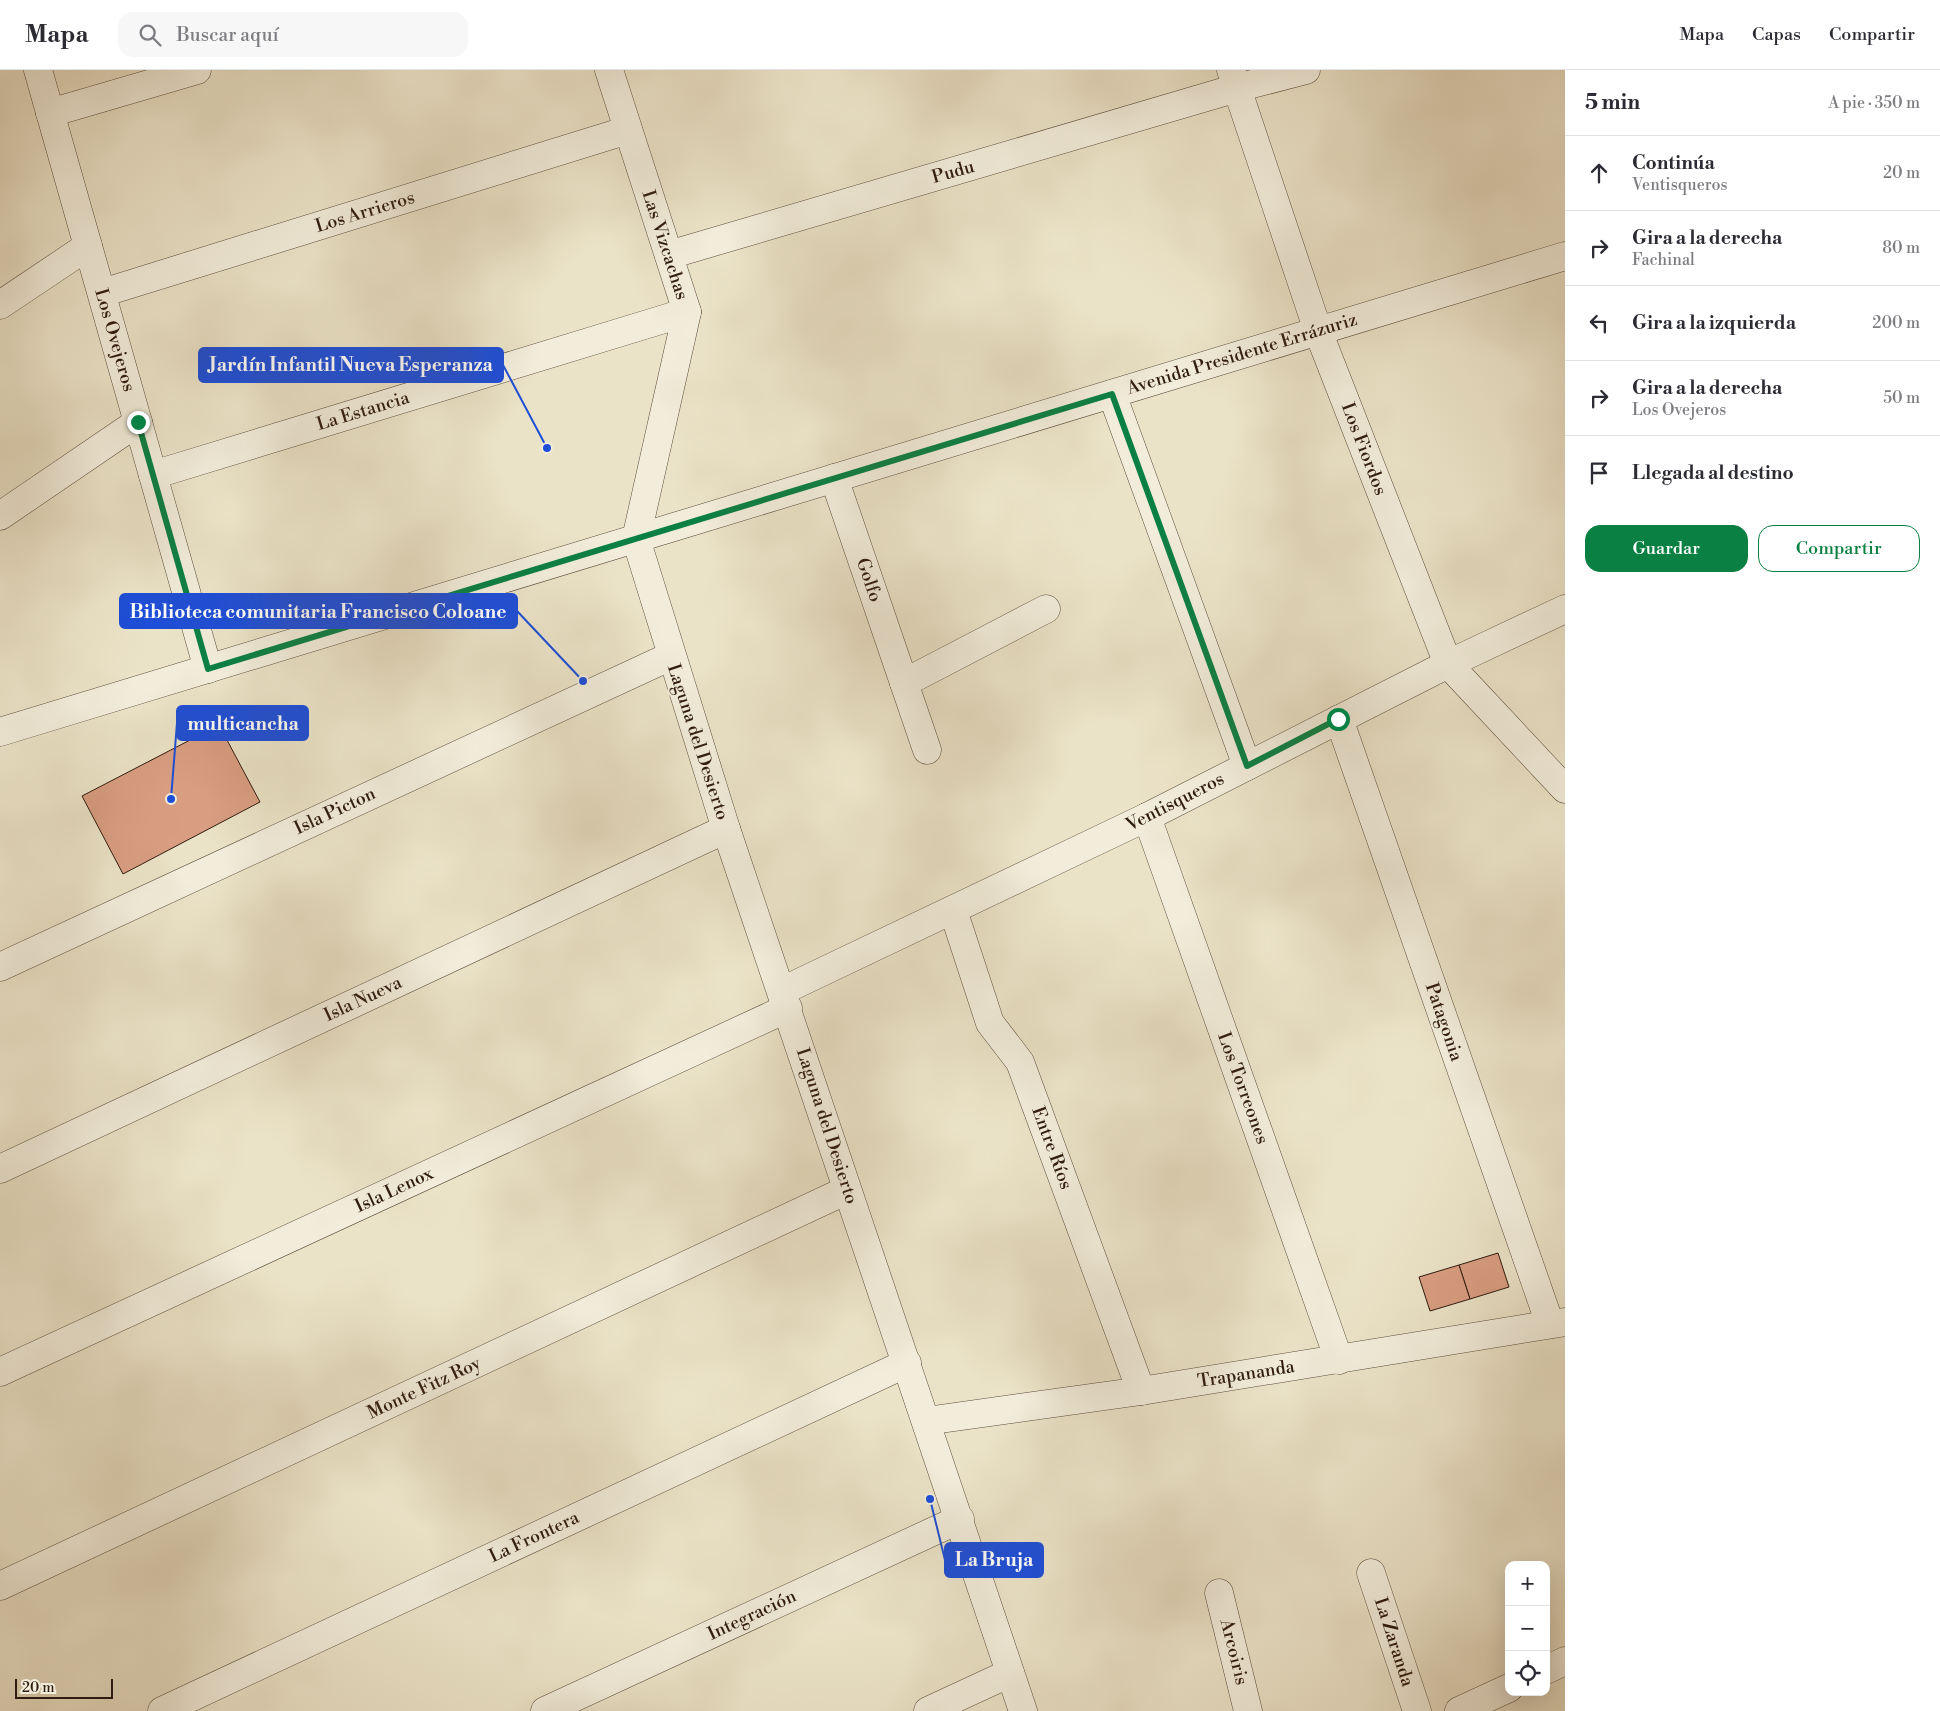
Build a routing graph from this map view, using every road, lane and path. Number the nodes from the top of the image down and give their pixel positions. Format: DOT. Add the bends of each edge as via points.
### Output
graph roads {
  1 [pos="38,70"];
  2 [pos="197,70"];
  3 [pos="609,70"];
  4 [pos="1306,70"];
  5 [pos="1234,79"];
  6 [pos="50,113"];
  7 [pos="628,130"];
  8 [pos="88,246"];
  9 [pos="669,255"];
  10 [pos="1565,256"];
  11 [pos="102,294"];
  12 [pos="0,305"];
  13 [pos="687,312"];
  14 [pos="1318,332"];
  15 [pos="1112,394"];
  16 [pos="138,422"];
  17 [pos="153,475"];
  18 [pos="834,478"];
  19 [pos="0,516"];
  20 [pos="636,539"];
  21 [pos="1046,609"];
  22 [pos="1565,609"];
  23 [pos="671,656"];
  24 [pos="1448,664"];
  25 [pos="208,669"];
  26 [pos="904,683"];
  27 [pos="1338,719"];
  28 [pos="0,732"];
  29 [pos="927,750"];
  30 [pos="1247,766"];
  31 [pos="1565,789"];
  32 [pos="1147,817"];
  33 [pos="726,829"];
  34 [pos="953,910"];
  35 [pos="0,968"];
  36 [pos="785,1000"];
  37 [pos="0,1169"];
  38 [pos="847,1190"];
  39 [pos="1557,1323"];
  40 [pos="1339,1360"];
  41 [pos="907,1363"];
  42 [pos="0,1372"];
  43 [pos="1141,1391"];
  44 [pos="926,1421"];
  45 [pos="960,1519"];
  46 [pos="1371,1573"];
  47 [pos="0,1586"];
  48 [pos="1219,1593"];
  49 [pos="1010,1673"];
  50 [pos="1505,1690"];
  51 [pos="162,1711"];
  52 [pos="545,1711"];
  53 [pos="928,1711"];
  54 [pos="1023,1711"];
  55 [pos="1248,1711"];
  56 [pos="1417,1711"];
  57 [pos="1459,1711"];
  1 -- 6 [label="street, Los Ovejeros"];
  2 -- 6 [label="street"];
  3 -- 7 [label="street, Las Vizcachas"];
  4 -- 5 [label="street, Pudu"];
  5 -- 9 [label="street, Pudu"];
  5 -- 14 [label="street, Los Fiordos"];
  6 -- 8 [label="street, Los Ovejeros"];
  7 -- 9 [label="street, Las Vizcachas"];
  7 -- 11 [label="street, Los Arrieros"];
  8 -- 11 [label="street, Los Ovejeros"];
  8 -- 12 [label="street"];
  9 -- 13 [label="street, Las Vizcachas"];
  10 -- 14 [label="street, Avenida Presidente Errázuriz"];
  11 -- 16 [label="street, Los Ovejeros"];
  13 -- 17 [label="street, La Estancia"];
  13 -- 20 [label="street, Las Vizcachas"];
  14 -- 15 [label="street, Avenida Presidente Errázuriz"];
  14 -- 24 [label="street, Los Fiordos"];
  15 -- 18 [label="street, Avenida Presidente Errázuriz"];
  15 -- 30 [label="street"];
  16 -- 17 [label="street, Los Ovejeros"];
  16 -- 19 [label="street"];
  17 -- 25 [label="street, Los Ovejeros"];
  18 -- 20 [label="street, Avenida Presidente Errázuriz"];
  18 -- 26 [label="street, Golfo"];
  20 -- 23 [label="street, Laguna del Desierto"];
  20 -- 25 [label="street, Avenida Presidente Errázuriz"];
  21 -- 26 [label="street"];
  22 -- 24 [label="street, Ventisqueros"];
  23 -- 33 [label="street, Laguna del Desierto"];
  23 -- 35 [label="street, Isla Picton"];
  24 -- 27 [label="street, Ventisqueros"];
  24 -- 31 [label="street, Los Fiordos"];
  25 -- 28 [label="street, Avenida Presidente Errázuriz"];
  26 -- 29 [label="street, Golfo"];
  27 -- 30 [label="street, Ventisqueros"];
  27 -- 39 [label="street, Patagonia"];
  30 -- 32 [label="street, Ventisqueros"];
  32 -- 34 [label="street, Ventisqueros"];
  32 -- 40 [label="street, Los Torreones"];
  33 -- 36 [label="street, Laguna del Desierto"];
  33 -- 37 [label="street, Isla Nueva"];
  34 -- 36 [label="street, Ventisqueros"];
  34 -- 43 [label="street, Entre Ríos" via="990,1023 1020,1062"];
  36 -- 38 [label="street, Laguna del Desierto"];
  36 -- 42 [label="street, Isla Lenox"];
  38 -- 41 [label="street, Laguna del Desierto"];
  38 -- 47 [label="street, Monte Fitz Roy"];
  39 -- 40 [label="street, Trapananda"];
  40 -- 43 [label="street, Trapananda"];
  41 -- 44 [label="street, Laguna del Desierto"];
  41 -- 51 [label="street, La Frontera"];
  43 -- 44 [label="street, Trapananda"];
  44 -- 45 [label="street, Laguna del Desierto"];
  45 -- 49 [label="street, Laguna del Desierto"];
  45 -- 52 [label="street, Integración"];
  46 -- 56 [label="street, La Zaranda"];
  48 -- 55 [label="street, Arcoiris"];
  49 -- 53 [label="street"];
  49 -- 54 [label="street, Laguna del Desierto"];
  50 -- 57 [label="street"];
}
